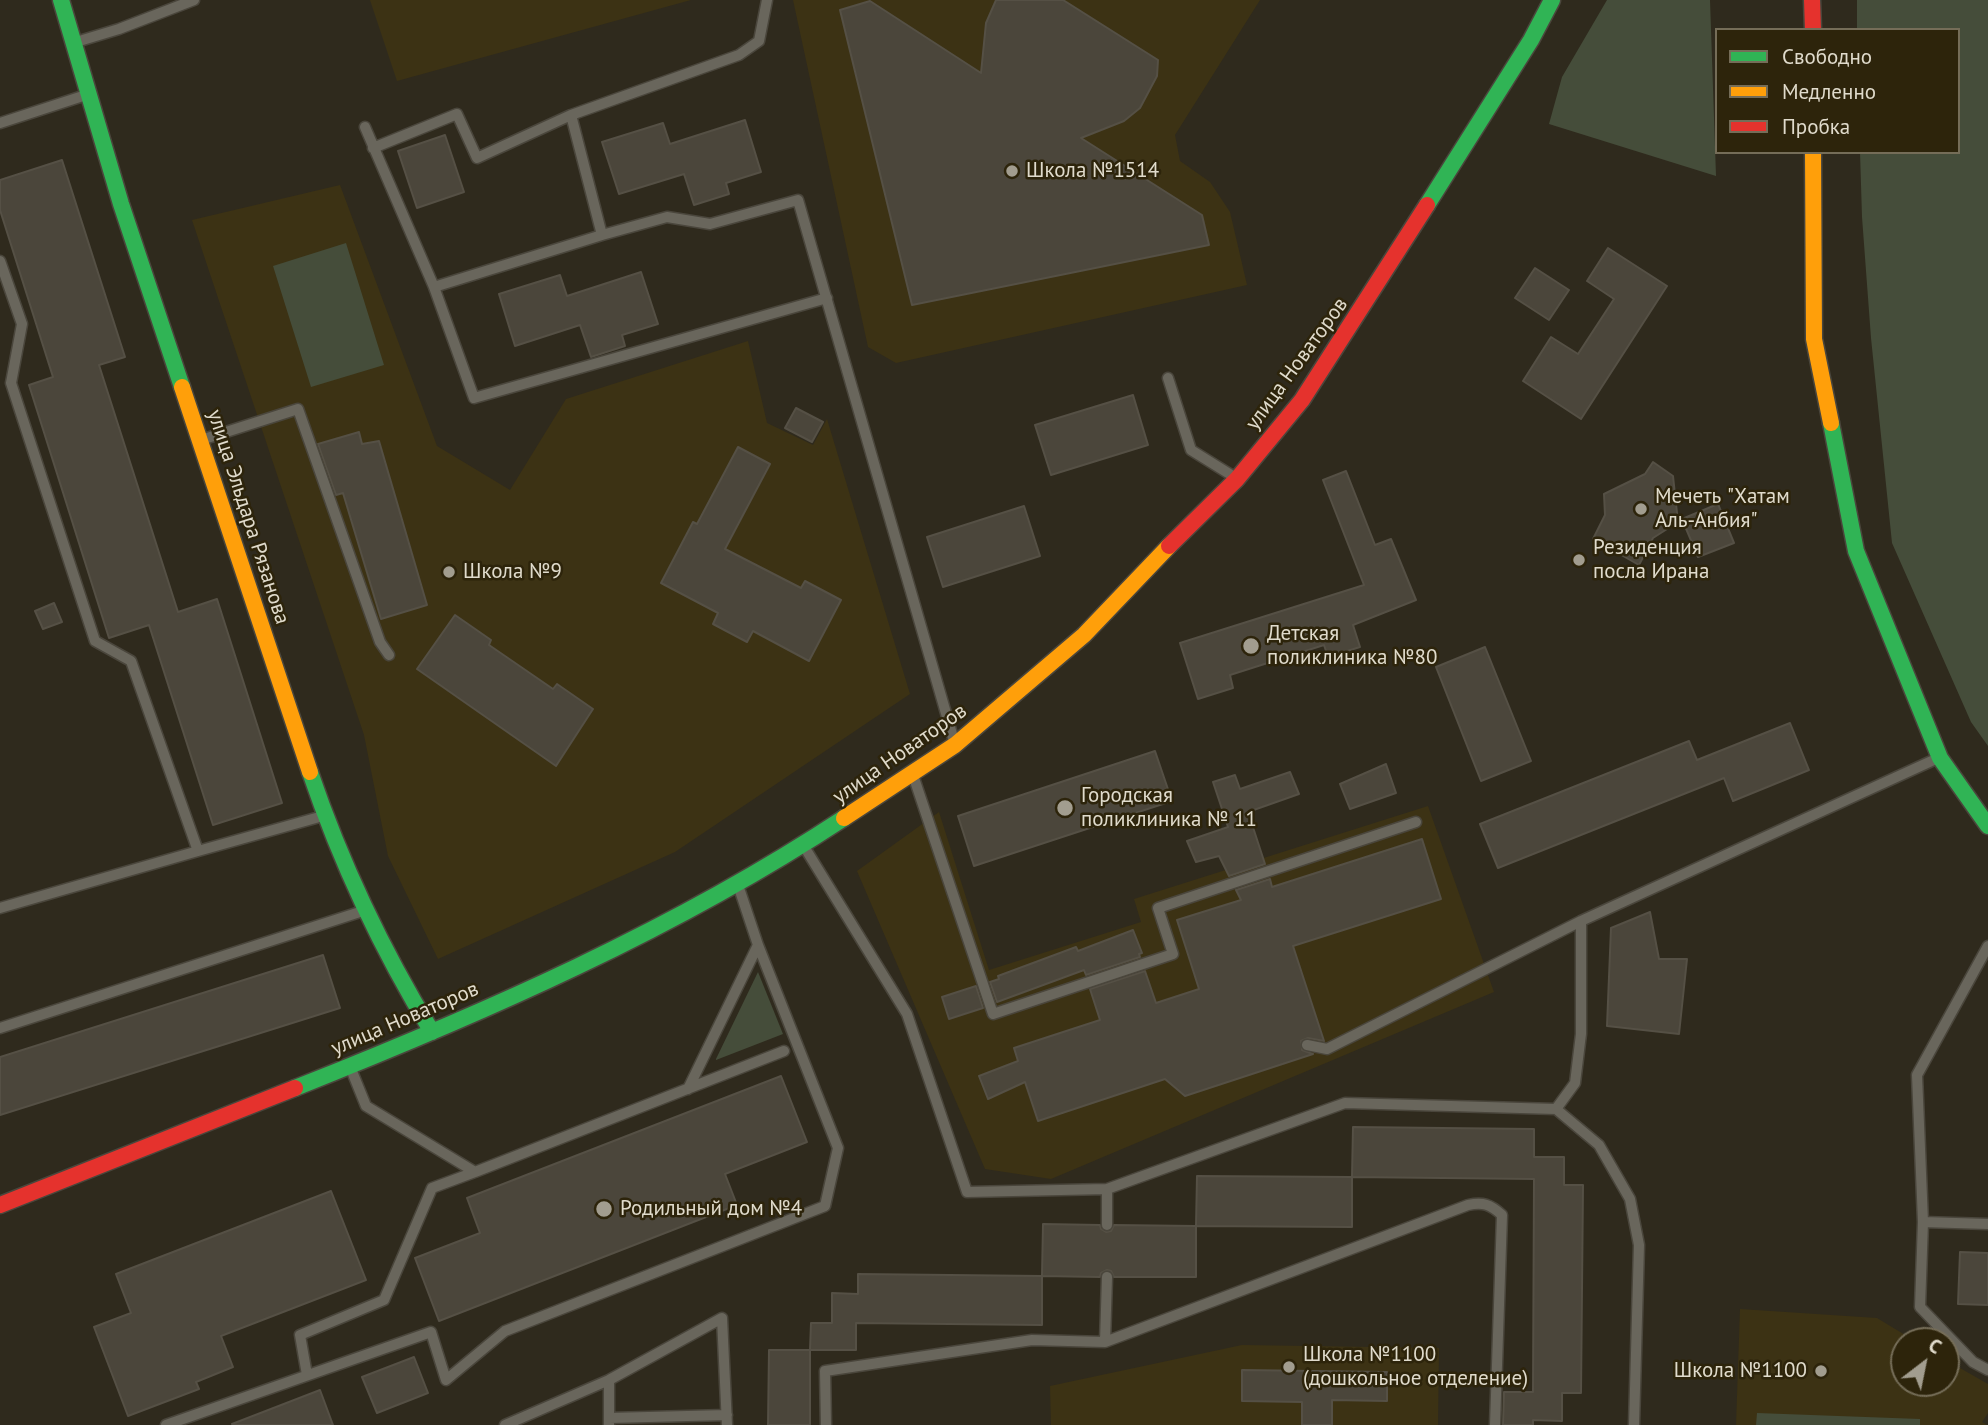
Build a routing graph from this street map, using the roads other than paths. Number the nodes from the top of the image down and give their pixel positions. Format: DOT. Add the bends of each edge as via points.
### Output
graph roads {
  1 [pos="61,0"];
  2 [pos="194,0"];
  3 [pos="767,0"];
  4 [pos="1552,0"];
  5 [pos="1812,0"];
  6 [pos="1812,28"];
  7 [pos="75,42"];
  8 [pos="90,94"];
  9 [pos="571,115"];
  10 [pos="0,123"];
  11 [pos="365,127"];
  12 [pos="373,148"];
  13 [pos="1813,154"];
  14 [pos="602,235"];
  15 [pos="0,261"];
  16 [pos="434,287"];
  17 [pos="827,298"];
  18 [pos="1168,378"];
  19 [pos="200,440"];
  20 [pos="1237,478"];
  21 [pos="389,655"];
  22 [pos="955,745"];
  23 [pos="1940,758"];
  24 [pos="913,774"];
  25 [pos="324,812"];
  26 [pos="1416,822"];
  27 [pos="1988,826"];
  28 [pos="803,845"];
  29 [pos="198,851"];
  30 [pos="738,884"];
  31 [pos="0,908"];
  32 [pos="365,911"];
  33 [pos="1581,921"];
  34 [pos="758,945"];
  35 [pos="1988,946"];
  36 [pos="0,1028"];
  37 [pos="432,1032"];
  38 [pos="1307,1045"];
  39 [pos="784,1051"];
  40 [pos="350,1066"];
  41 [pos="688,1088"];
  42 [pos="1556,1109"];
  43 [pos="475,1172"];
  44 [pos="1107,1189"];
  45 [pos="0,1205"];
  46 [pos="1923,1222"];
  47 [pos="1988,1224"];
  48 [pos="1107,1225"];
  49 [pos="1107,1277"];
  50 [pos="1105,1342"];
  51 [pos="1988,1361"];
  52 [pos="1973,1362"];
  53 [pos="1988,1370"];
  54 [pos="307,1375"];
  55 [pos="609,1380"];
  56 [pos="727,1420"];
  57 [pos="609,1421"];
  58 [pos="166,1425"];
  59 [pos="505,1425"];
  60 [pos="826,1425"];
  61 [pos="1495,1425"];
  62 [pos="1634,1425"];
  1 -- 7 [label="street, улица Эльдара Рязанова"];
  2 -- 7 [label="lane"];
  3 -- 9 [label="lane" via="759,41 739,55"];
  4 -- 20 [label="street, улица Новаторов" via="1352,327 1302,400"];
  5 -- 6 [label="street"];
  7 -- 8 [label="street, улица Эльдара Рязанова"];
  8 -- 10 [label="lane"];
  8 -- 19 [label="street, улица Эльдара Рязанова" via="121,204"];
  9 -- 12 [label="lane" via="477,158 457,114"];
  9 -- 14 [label="lane"];
  11 -- 12 [label="lane"];
  12 -- 16 [label="lane"];
  13 -- 23 [label="street" via="1814,339 1856,551"];
  14 -- 16 [label="lane"];
  14 -- 17 [label="lane" via="667,217 710,224 798,200"];
  15 -- 29 [label="lane" via="22,324 11,383 95,641 131,661"];
  16 -- 17 [label="lane" via="474,398"];
  17 -- 22 [label="lane"];
  18 -- 20 [label="lane" via="1191,450"];
  19 -- 21 [label="lane" via="298,409 380,642"];
  19 -- 25 [label="street, улица Эльдара Рязанова"];
  20 -- 22 [label="street, улица Новаторов" via="1084,635"];
  22 -- 24 [label="street, улица Новаторов"];
  23 -- 27 [label="street"];
  23 -- 33 [label="lane"];
  24 -- 26 [label="lane" via="993,1014 1174,954 1158,908"];
  24 -- 28 [label="street, улица Новаторов"];
  25 -- 29 [label="lane"];
  25 -- 32 [label="street, улица Эльдара Рязанова"];
  28 -- 30 [label="street, улица Новаторов"];
  28 -- 44 [label="lane" via="907,1014 967,1192"];
  29 -- 31 [label="lane"];
  30 -- 34 [label="lane"];
  30 -- 37 [label="street, улица Новаторов" via="573,968"];
  32 -- 36 [label="lane"];
  32 -- 37 [label="street, улица Эльдара Рязанова"];
  33 -- 38 [label="lane" via="1327,1049"];
  33 -- 42 [label="lane" via="1581,1034 1575,1083"];
  34 -- 41 [label="lane"];
  34 -- 54 [label="lane" via="838,1148 825,1206 505,1331 446,1380 431,1332"];
  35 -- 46 [label="lane" via="1917,1075"];
  37 -- 40 [label="street, улица Новаторов"];
  39 -- 41 [label="lane"];
  40 -- 43 [label="lane" via="366,1106"];
  40 -- 45 [label="street, улица Новаторов"];
  41 -- 43 [label="lane"];
  42 -- 44 [label="lane" via="1345,1103"];
  42 -- 62 [label="lane" via="1599,1145 1630,1199 1639,1245"];
  43 -- 54 [label="lane" via="432,1188 384,1300 300,1335"];
  44 -- 48 [label="lane"];
  46 -- 47 [label="lane"];
  46 -- 52 [label="lane" via="1920,1307"];
  49 -- 50 [label="lane"];
  50 -- 60 [label="lane" via="1032,1340 824,1371"];
  50 -- 61 [label="lane" via="1482,1202 1502,1215"];
  51 -- 52 [label="lane"];
  52 -- 53 [label="lane"];
  54 -- 58 [label="lane"];
  55 -- 56 [label="lane" via="722,1318"];
  55 -- 57 [label="lane"];
  55 -- 59 [label="lane"];
  56 -- 57 [label="lane"];
}
